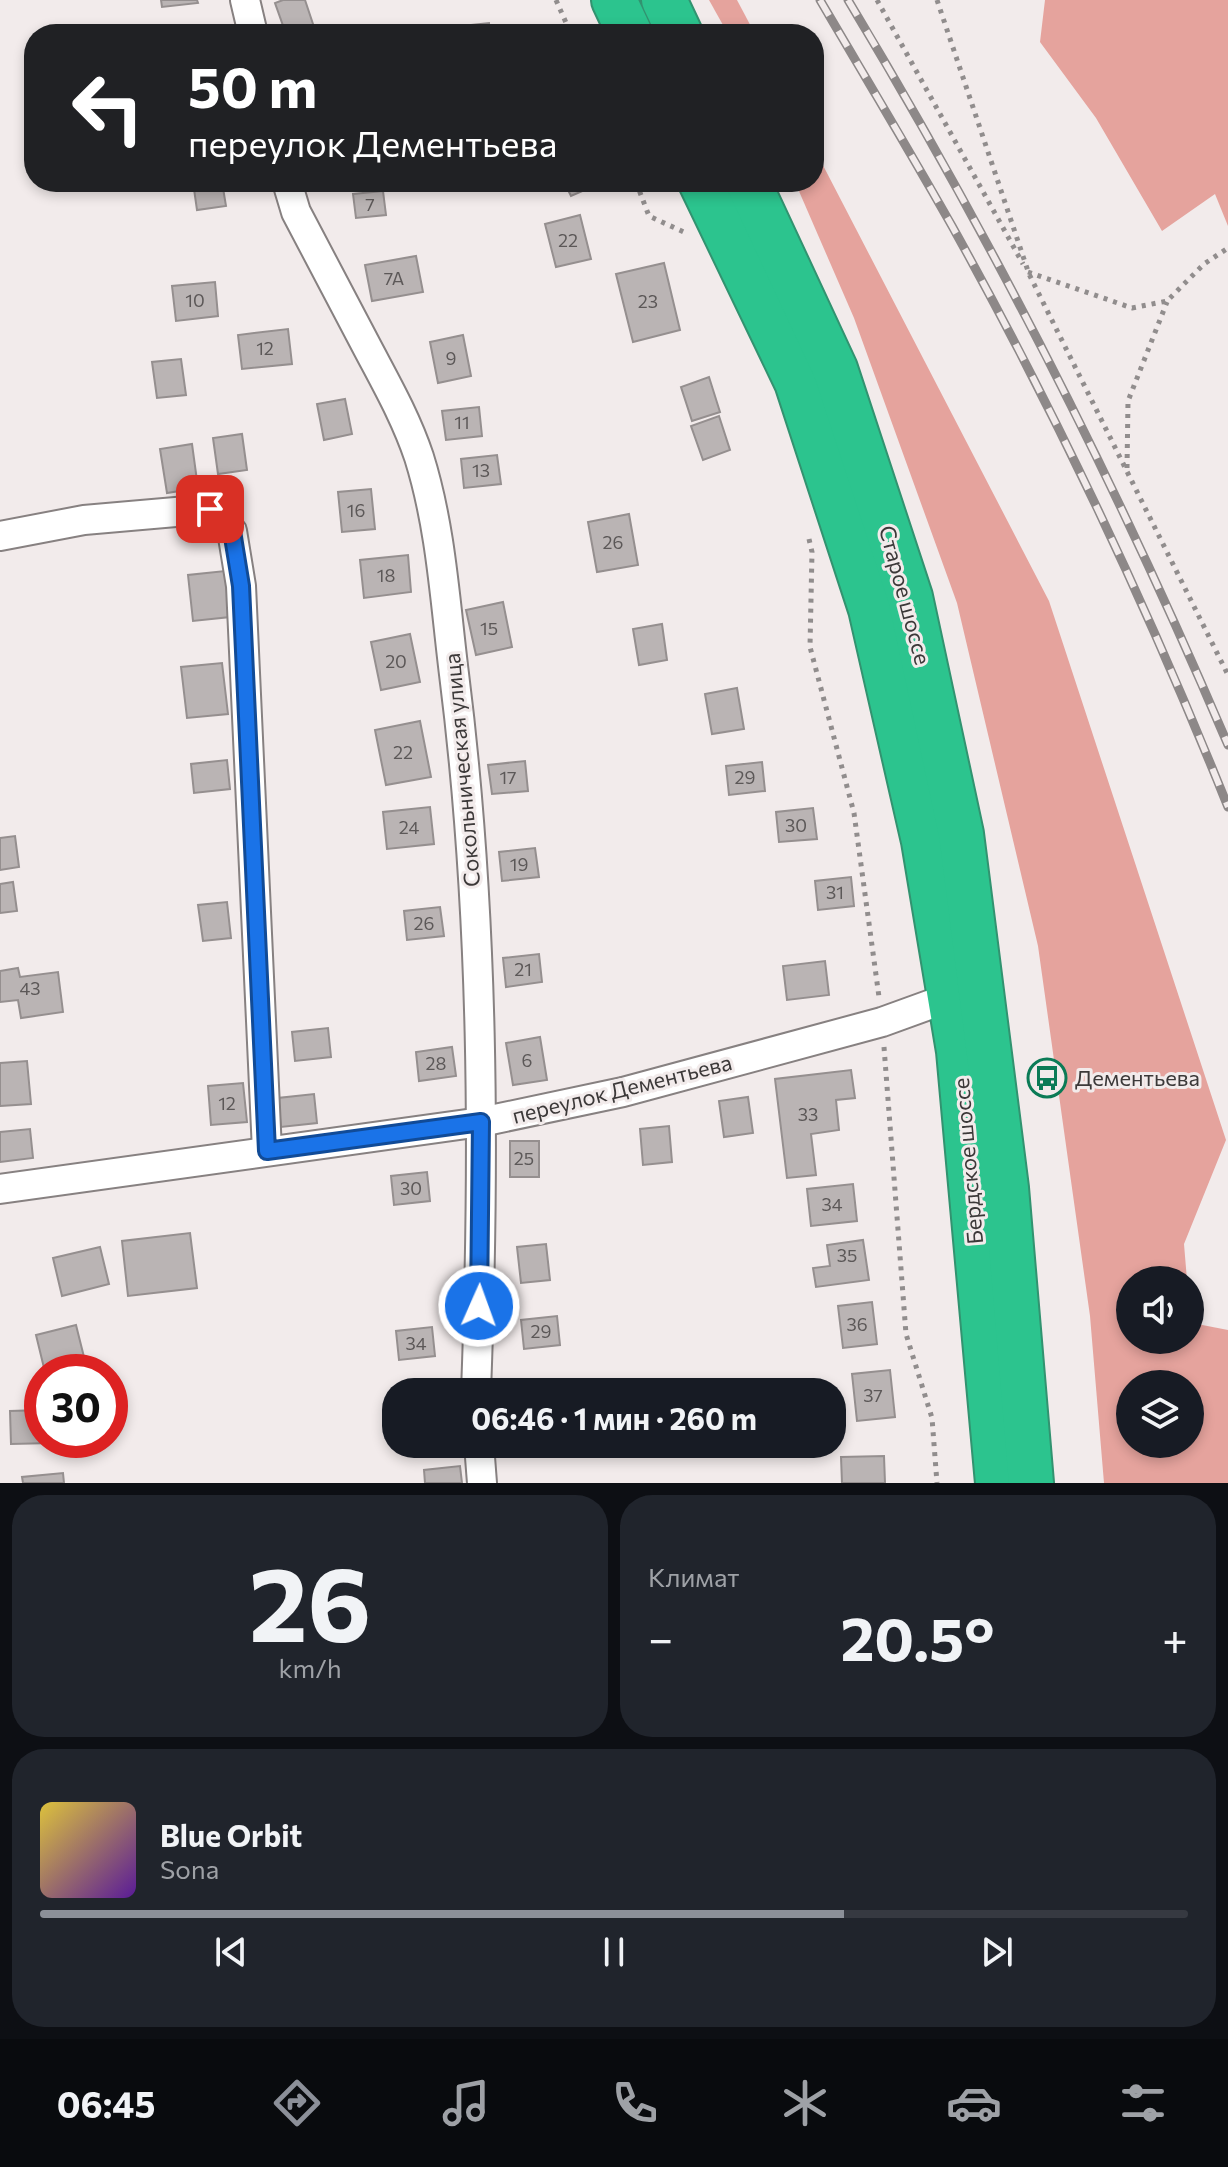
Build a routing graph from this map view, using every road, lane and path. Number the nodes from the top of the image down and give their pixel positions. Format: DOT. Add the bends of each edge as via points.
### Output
graph roads {
  1 [pos="245,0"];
  2 [pos="556,0"];
  3 [pos="614,0"];
  4 [pos="664,0"];
  5 [pos="877,0"];
  6 [pos="937,0"];
  7 [pos="251,24"];
  8 [pos="567,24"];
  9 [pos="625,24"];
  10 [pos="675,24"];
  11 [pos="290,192"];
  12 [pos="640,192"];
  13 [pos="706,192"];
  14 [pos="753,192"];
  15 [pos="691,235"];
  16 [pos="1228,248"];
  17 [pos="1029,274"];
  18 [pos="1167,301"];
  19 [pos="1127,471"];
  20 [pos="0,536"];
  21 [pos="808,538"];
  22 [pos="1228,675"];
  23 [pos="924,841"];
  24 [pos="951,997"];
  25 [pos="882,1022"];
  26 [pos="988,1030"];
  27 [pos="481,1122"];
  28 [pos="267,1151"];
  29 [pos="0,1189"];
  30 [pos="476,1378"];
  31 [pos="480,1458"];
  32 [pos="482,1483"];
  33 [pos="937,1483"];
  34 [pos="998,1483"];
  35 [pos="1031,1483"];
  1 -- 7 [label="street"];
  2 -- 8 [label="path"];
  3 -- 9 [label="highway"];
  4 -- 10 [label="highway"];
  5 -- 17 [label="path"];
  6 -- 17 [label="path"];
  11 -- 27 [label="street, Сокольническая улица" via="404,416 436,525 473,865"];
  12 -- 15 [label="path" via="649,216"];
  13 -- 23 [label="highway, Старое шоссе" via="797,382 871,609"];
  14 -- 26 [label="highway, Старое шоссе" via="835,369 910,597 961,834"];
  16 -- 18 [label="path"];
  17 -- 18 [label="path" via="1132,308"];
  17 -- 19 [label="path"];
  18 -- 19 [label="path" via="1128,401"];
  19 -- 22 [label="path"];
  20 -- 28 [label="street" via="84,520 210,509 232,531 241,586"];
  21 -- 25 [label="path" via="810,647 854,813"];
  23 -- 24 [label="highway, Бердское шоссе"];
  24 -- 25 [label="street, переулок Дементьева"];
  24 -- 34 [label="highway, Бердское шоссе"];
  25 -- 27 [label="street, переулок Дементьева" via="623,1092"];
  25 -- 33 [label="path" via="906,1334 932,1418"];
  26 -- 35 [label="highway, Бердское шоссе"];
  27 -- 28 [label="street, переулок Дементьева"];
  27 -- 30 [label="street, Сокольническая улица"];
  28 -- 29 [label="street, переулок Дементьева"];
  31 -- 32 [label="street"];
}
